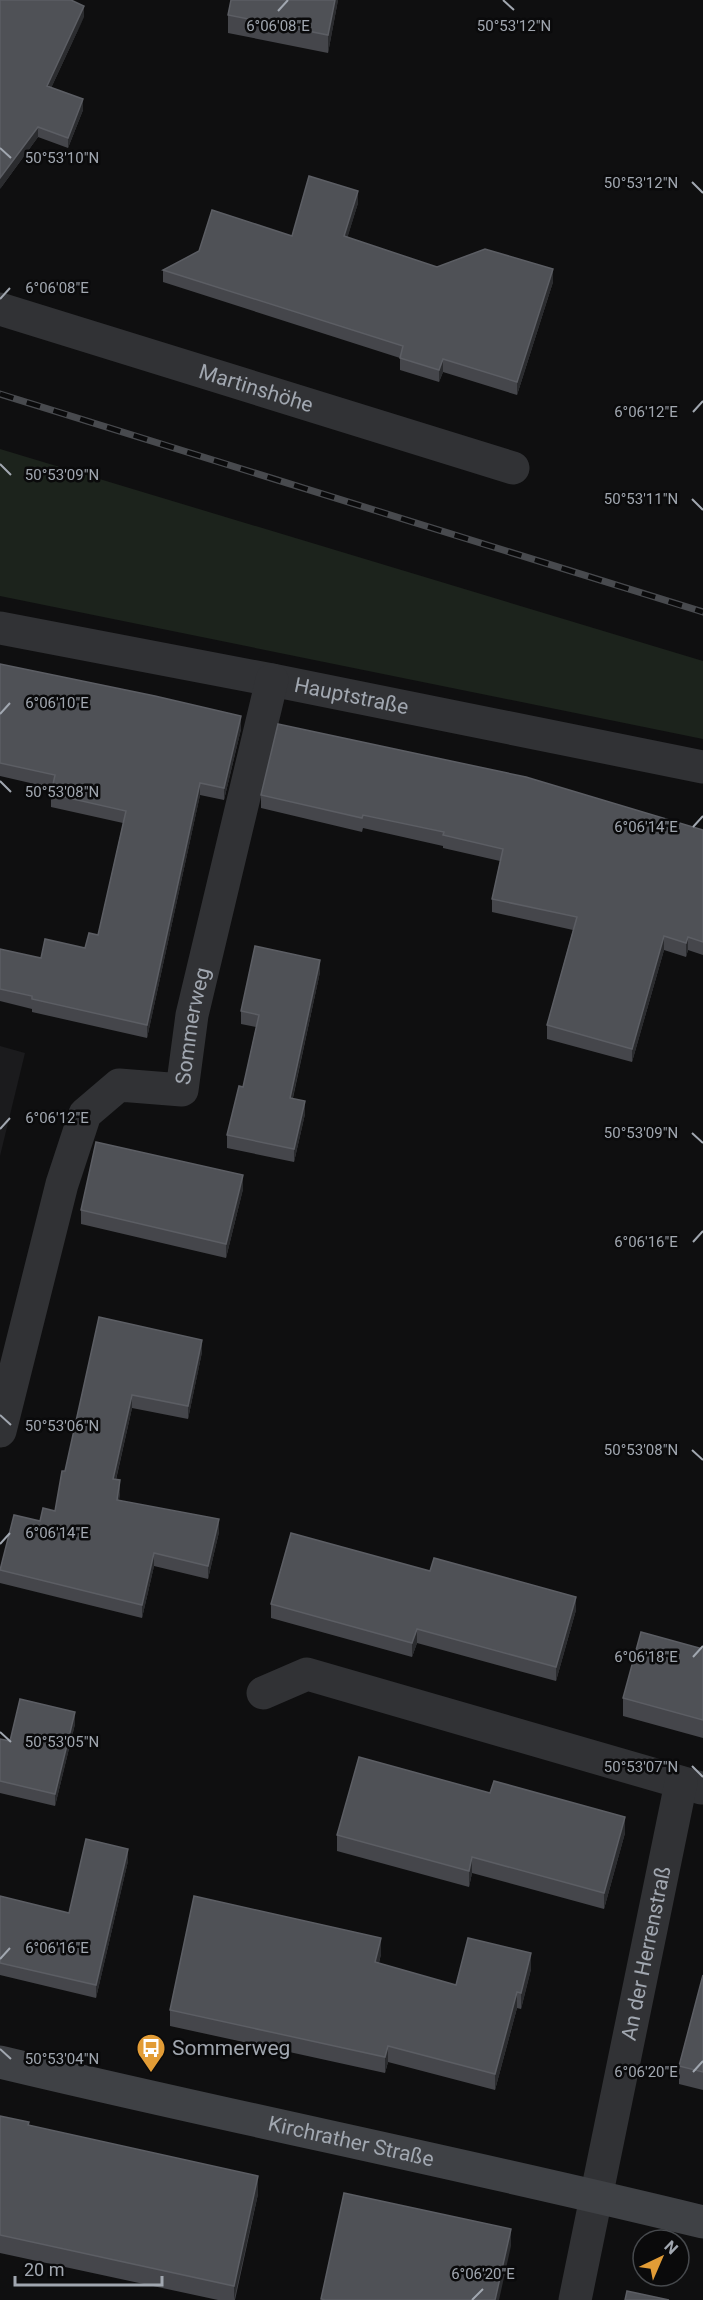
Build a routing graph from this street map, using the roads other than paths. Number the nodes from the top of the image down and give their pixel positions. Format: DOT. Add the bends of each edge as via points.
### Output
graph roads {
  1 [pos="0,309"];
  2 [pos="513,468"];
  3 [pos="0,628"];
  4 [pos="272,680"];
  5 [pos="703,767"];
  6 [pos="0,1431"];
  7 [pos="263,1693"];
  8 [pos="692,1785"];
  9 [pos="0,2062"];
  10 [pos="596,2196"];
  11 [pos="703,2222"];
  12 [pos="575,2300"];
  1 -- 2 [label="street, Martinshöhe"];
  3 -- 4 [label="street, Hauptstraße"];
  4 -- 5 [label="street, Hauptstraße"];
  4 -- 6 [label="street, Sommerweg" via="192,1015 182,1090 119,1085 85,1114 62,1184"];
  7 -- 8 [label="street, An der Herrenstraß" via="307,1674"];
  8 -- 10 [label="street, An der Herrenstraß"];
  9 -- 10 [label="main road, Kirchrather Straße"];
  10 -- 11 [label="main road, Kirchrather Straße"];
  10 -- 12 [label="street, An der Herrenstraß"];
}
